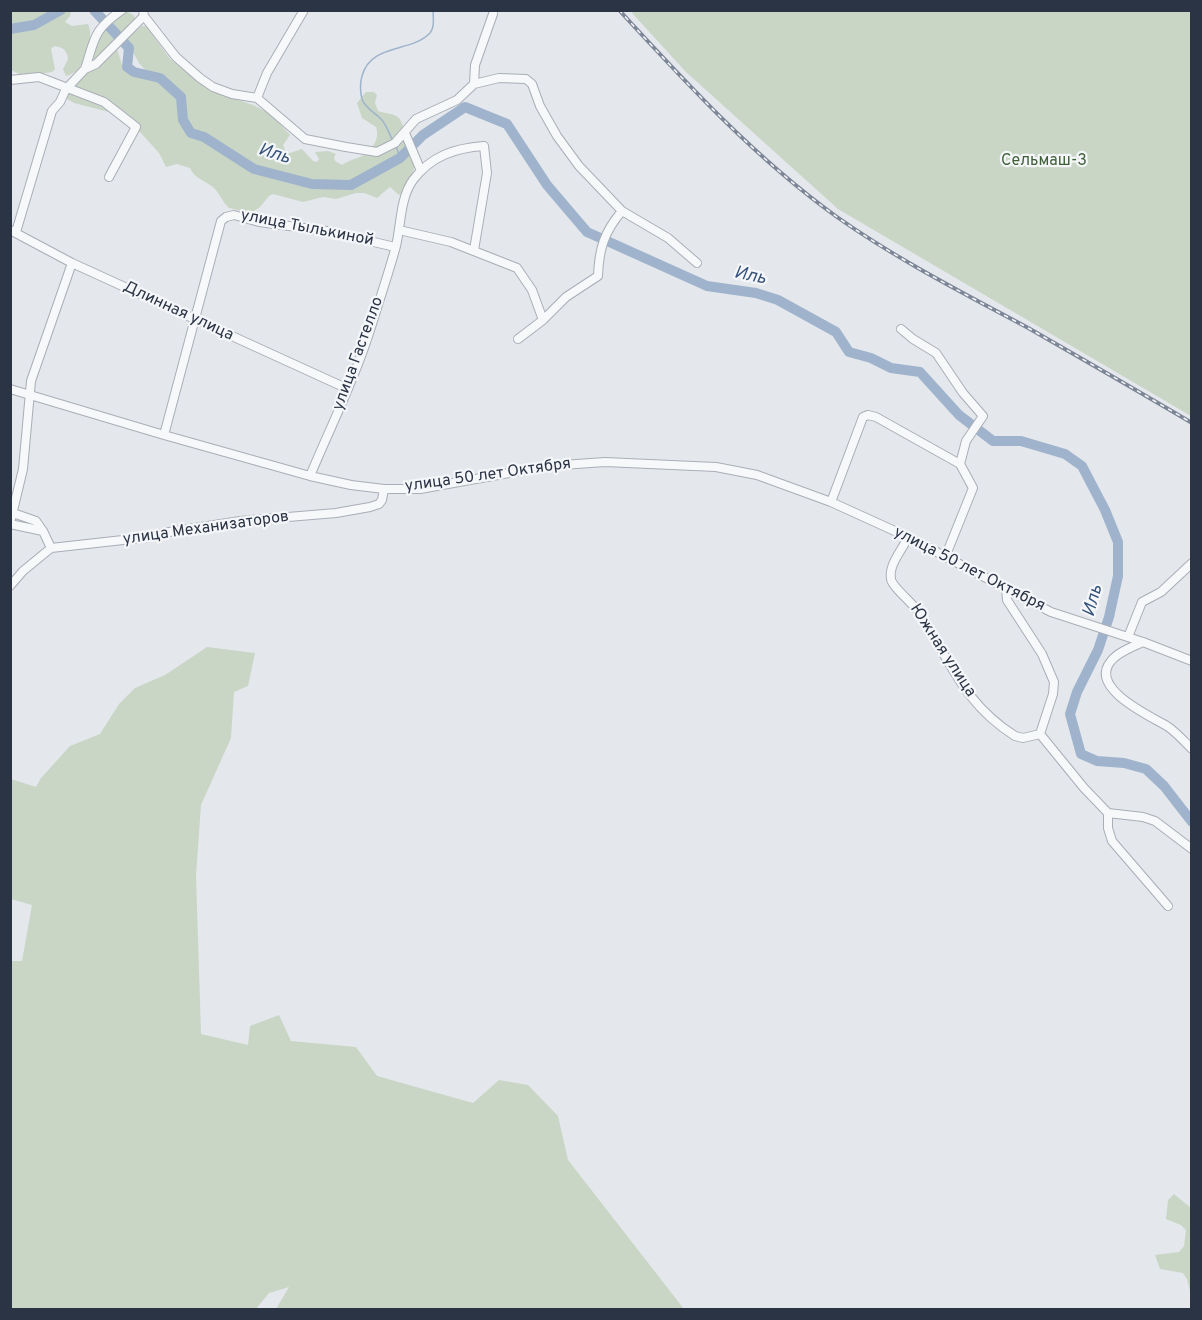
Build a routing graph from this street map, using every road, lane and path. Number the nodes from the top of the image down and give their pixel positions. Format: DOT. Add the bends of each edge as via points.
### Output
graph roads {
  1 [pos="122,10"];
  2 [pos="304,10"];
  3 [pos="144,13"];
  4 [pos="493,14"];
  5 [pos="85,69"];
  6 [pos="10,80"];
  7 [pos="474,84"];
  8 [pos="66,88"];
  9 [pos="257,98"];
  10 [pos="405,133"];
  11 [pos="421,171"];
  12 [pos="109,177"];
  13 [pos="622,211"];
  14 [pos="399,230"];
  15 [pos="13,231"];
  16 [pos="395,247"];
  17 [pos="474,250"];
  18 [pos="72,263"];
  19 [pos="697,263"];
  20 [pos="196,320"];
  21 [pos="543,320"];
  22 [pos="902,329"];
  23 [pos="518,339"];
  24 [pos="10,389"];
  25 [pos="348,389"];
  26 [pos="30,394"];
  27 [pos="164,435"];
  28 [pos="960,464"];
  29 [pos="309,476"];
  30 [pos="384,489"];
  31 [pos="831,502"];
  32 [pos="13,513"];
  33 [pos="10,523"];
  34 [pos="43,531"];
  35 [pos="908,537"];
  36 [pos="51,548"];
  37 [pos="946,555"];
  38 [pos="1191,563"];
  39 [pos="10,586"];
  40 [pos="1006,589"];
  41 [pos="1124,635"];
  42 [pos="1143,642"];
  43 [pos="1191,661"];
  44 [pos="1040,734"];
  45 [pos="1191,749"];
  46 [pos="1108,813"];
  47 [pos="1191,849"];
  48 [pos="1168,906"];
  1 -- 5 [label="street" via="98,30"];
  2 -- 9 [label="street"];
  3 -- 5 [label="street" via="114,48"];
  3 -- 9 [label="street" via="176,57 200,78 232,94"];
  4 -- 7 [label="street" via="475,65"];
  5 -- 8 [label="street"];
  6 -- 8 [label="street" via="39,77"];
  7 -- 10 [label="street" via="457,100 416,119"];
  7 -- 13 [label="street" via="499,78 526,79 532,84 557,136 579,166"];
  8 -- 12 [label="street" via="104,102 136,127"];
  8 -- 15 [label="street" via="48,119"];
  9 -- 10 [label="street" via="305,139 377,152"];
  10 -- 11 [label="street"];
  11 -- 14 [label="street, улица Гастелло" via="405,195"];
  11 -- 17 [label="street, улица Гастелло" via="441,155 484,146 487,173"];
  13 -- 19 [label="street" via="668,238"];
  13 -- 21 [label="street" via="611,224 599,252 598,276 566,297"];
  14 -- 16 [label="street, улица Гастелло"];
  14 -- 17 [label="street"];
  15 -- 18 [label="street, Длинная улица"];
  16 -- 20 [label="street, улица Тылькиной" via="327,231 234,215 226,217 221,221"];
  16 -- 25 [label="street, улица Гастелло"];
  17 -- 21 [label="street" via="517,268 532,290"];
  18 -- 20 [label="street, Длинная улица"];
  18 -- 26 [label="street" via="31,381"];
  20 -- 25 [label="street, Длинная улица"];
  20 -- 27 [label="street"];
  21 -- 23 [label="street"];
  22 -- 28 [label="street" via="936,354 983,416 966,441"];
  24 -- 26 [label="street, улица 50 лет Октября"];
  25 -- 29 [label="street, улица Гастелло"];
  26 -- 27 [label="street, улица 50 лет Октября"];
  26 -- 32 [label="street" via="23,469"];
  27 -- 29 [label="street, улица 50 лет Октября"];
  28 -- 31 [label="street" via="876,417 863,417"];
  28 -- 37 [label="street" via="974,488"];
  29 -- 30 [label="street, улица 50 лет Октября"];
  30 -- 31 [label="street, улица 50 лет Октября" via="420,489 548,466 606,462 716,467 757,475"];
  30 -- 36 [label="street, улица Механизаторов" via="379,504 370,507"];
  31 -- 35 [label="street, улица 50 лет Октября"];
  32 -- 33 [label="street"];
  32 -- 34 [label="street" via="36,521"];
  33 -- 34 [label="street"];
  34 -- 36 [label="street"];
  35 -- 37 [label="street, улица 50 лет Октября"];
  35 -- 44 [label="street, Южная улица" via="890,573 894,586 909,598 973,700 1015,736"];
  36 -- 39 [label="street"];
  37 -- 40 [label="street, улица 50 лет Октября"];
  38 -- 41 [label="street" via="1161,592 1142,603"];
  40 -- 41 [label="street, улица 50 лет Октября" via="1051,612"];
  40 -- 44 [label="street" via="1007,600 1042,654 1054,682"];
  41 -- 42 [label="street, улица 50 лет Октября"];
  42 -- 43 [label="street, улица 50 лет Октября"];
  42 -- 45 [label="street" via="1109,663 1109,686 1137,710 1170,728"];
  44 -- 46 [label="street"];
  46 -- 47 [label="street" via="1155,821"];
  46 -- 48 [label="street" via="1112,841"];
}
